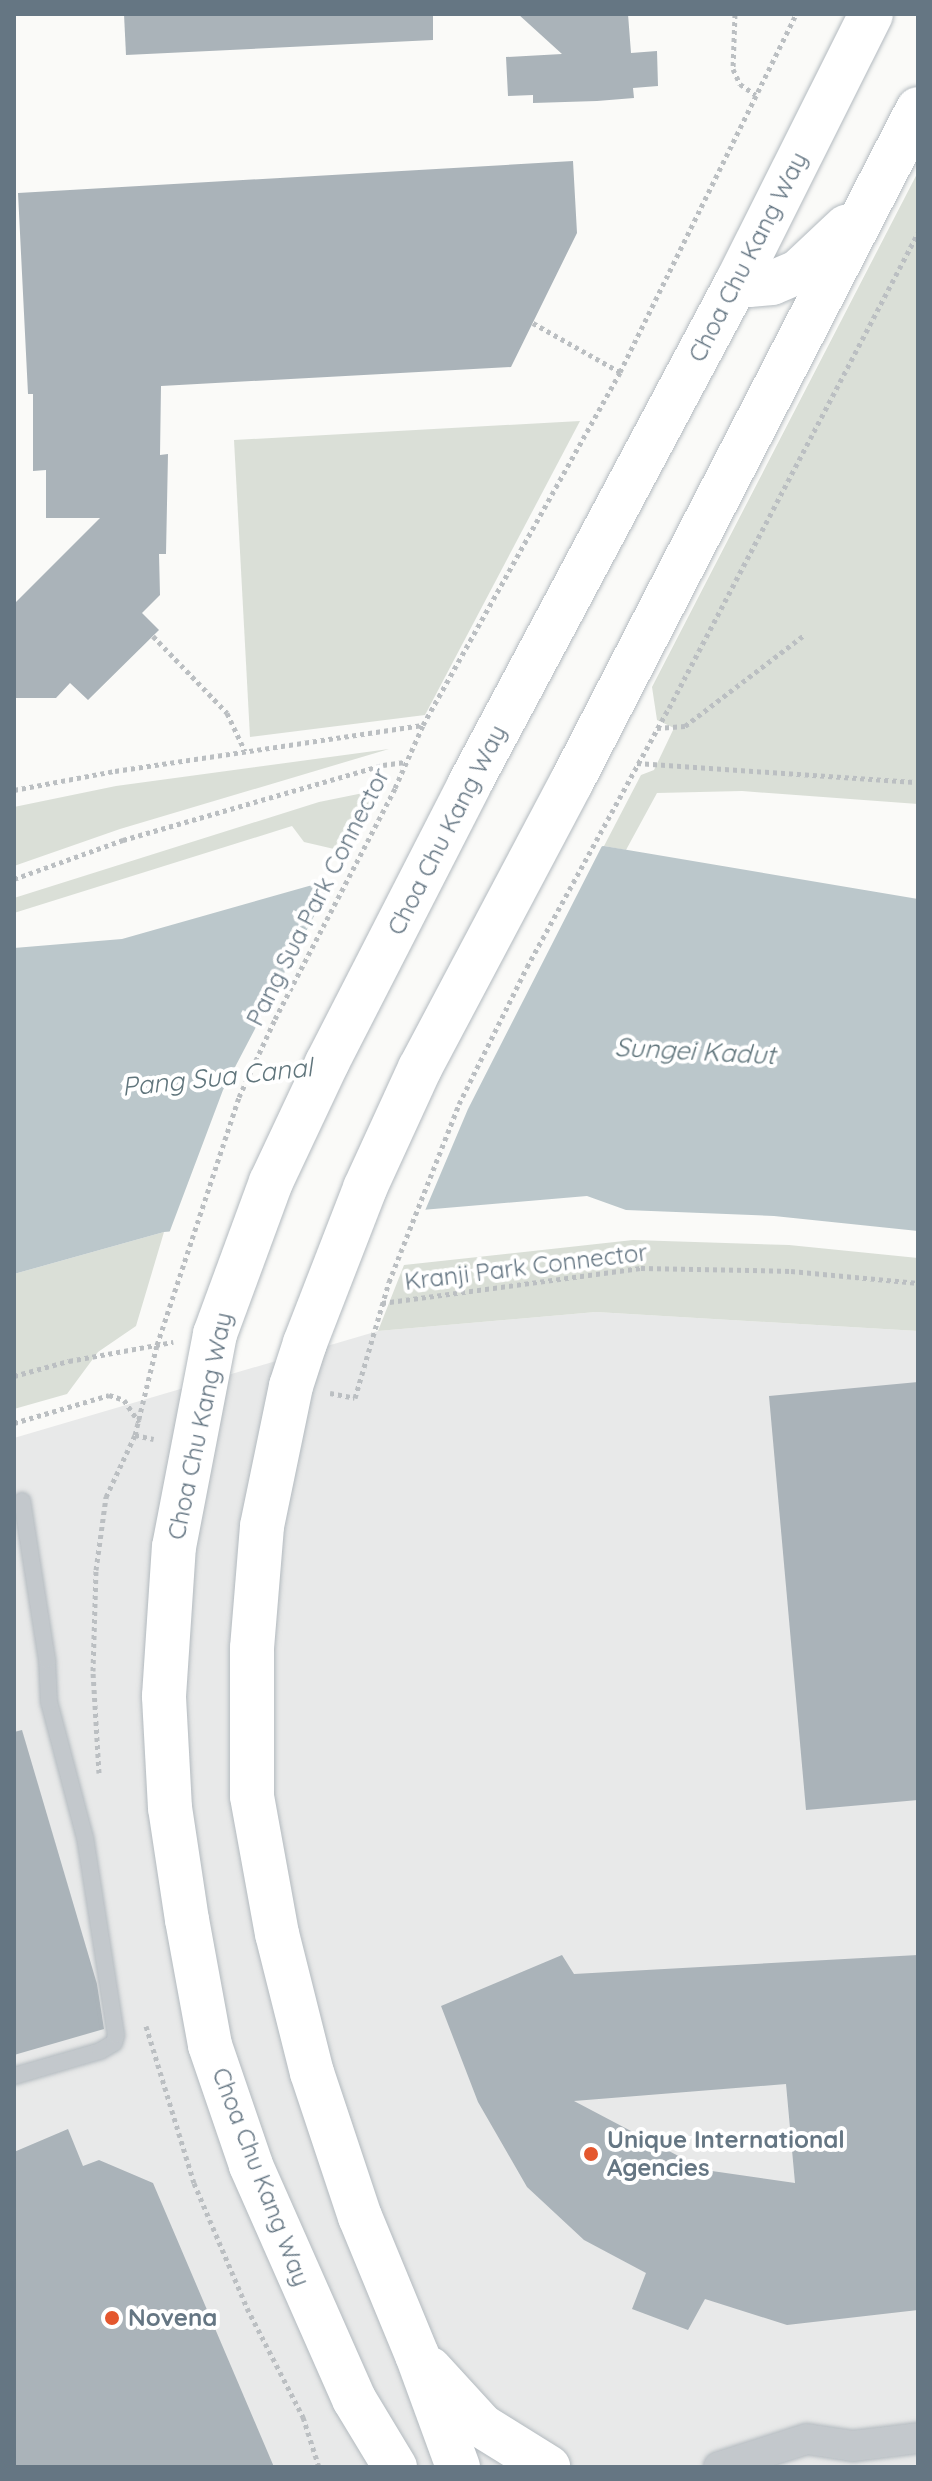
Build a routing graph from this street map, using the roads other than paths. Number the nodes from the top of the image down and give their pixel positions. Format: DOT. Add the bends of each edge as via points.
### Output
graph roads {
  1 [pos="871,14"];
  2 [pos="918,109"];
  3 [pos="870,205"];
  4 [pos="738,280"];
  5 [pos="22,1501"];
  6 [pos="14,2076"];
  7 [pos="417,2355"];
  8 [pos="354,2399"];
  9 [pos="918,2438"];
  10 [pos="853,2446"];
  11 [pos="362,2467"];
  12 [pos="395,2467"];
  13 [pos="458,2467"];
  14 [pos="548,2467"];
  15 [pos="719,2467"];
  16 [pos="825,2467"];
  1 -- 4 [label="main road, Choa Chu Kang Way"];
  2 -- 3 [label="main road"];
  3 -- 4 [label="main road" via="798,272 772,283 749,285"];
  3 -- 7 [label="main road" via="420,1068 365,1188 291,1386 262,1526 252,1648 252,1796 277,1934 312,2073 360,2217"];
  4 -- 8 [label="main road, Choa Chu Kang Way" via="469,785 271,1182 215,1334 174,1547 164,1696 170,1808 210,2045 251,2165"];
  5 -- 6 [label="lane" via="49,1702 85,1838 116,2035 114,2043 100,2051"];
  7 -- 13 [label="main road"];
  7 -- 14 [label="main road" via="482,2426"];
  8 -- 11 [label="main road"];
  8 -- 12 [label="main road, Choa Chu Kang Way"];
  9 -- 10 [label="street"];
  10 -- 15 [label="street" via="807,2439"];
  10 -- 16 [label="street"];
}
